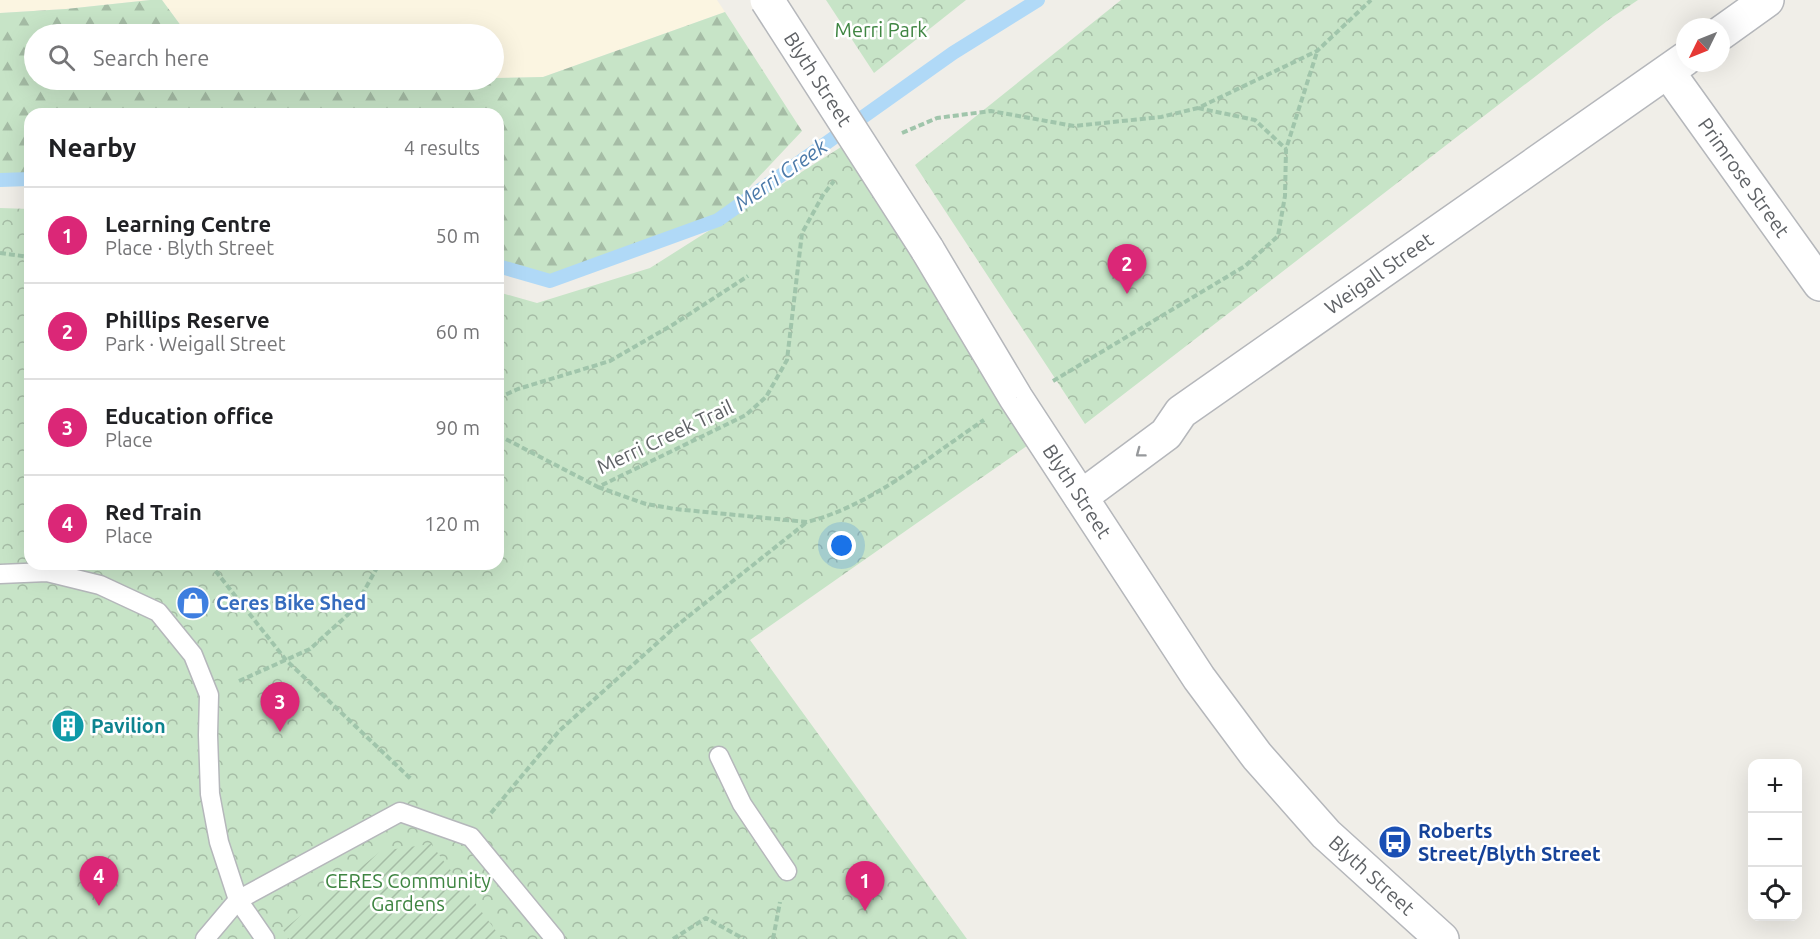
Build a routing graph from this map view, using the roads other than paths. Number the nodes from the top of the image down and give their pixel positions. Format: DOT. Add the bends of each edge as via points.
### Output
graph roads {
  1 [pos="768,0"];
  2 [pos="1767,0"];
  3 [pos="1730,27"];
  4 [pos="1676,66"];
  5 [pos="1680,72"];
  6 [pos="1820,284"];
  7 [pos="1081,497"];
  8 [pos="0,574"];
  9 [pos="718,756"];
  10 [pos="787,871"];
  11 [pos="238,900"];
  12 [pos="205,939"];
  13 [pos="265,939"];
  14 [pos="555,939"];
  15 [pos="1442,939"];
  1 -- 7 [label="street, Blyth Street, bridge"];
  2 -- 3 [label="street"];
  4 -- 7 [label="street, Weigall Street, one-way" via="1181,412 1166,434"];
  5 -- 6 [label="street, Primrose Street"];
  7 -- 15 [label="street, Blyth Street" via="1199,678 1257,756 1326,834"];
  8 -- 11 [label="lane" via="47,572 100,585 158,612 193,655 209,695 210,794 219,842"];
  9 -- 10 [label="lane" via="742,804"];
  11 -- 12 [label="lane"];
  11 -- 13 [label="lane"];
  11 -- 14 [label="lane" via="400,812 471,837"];
}
